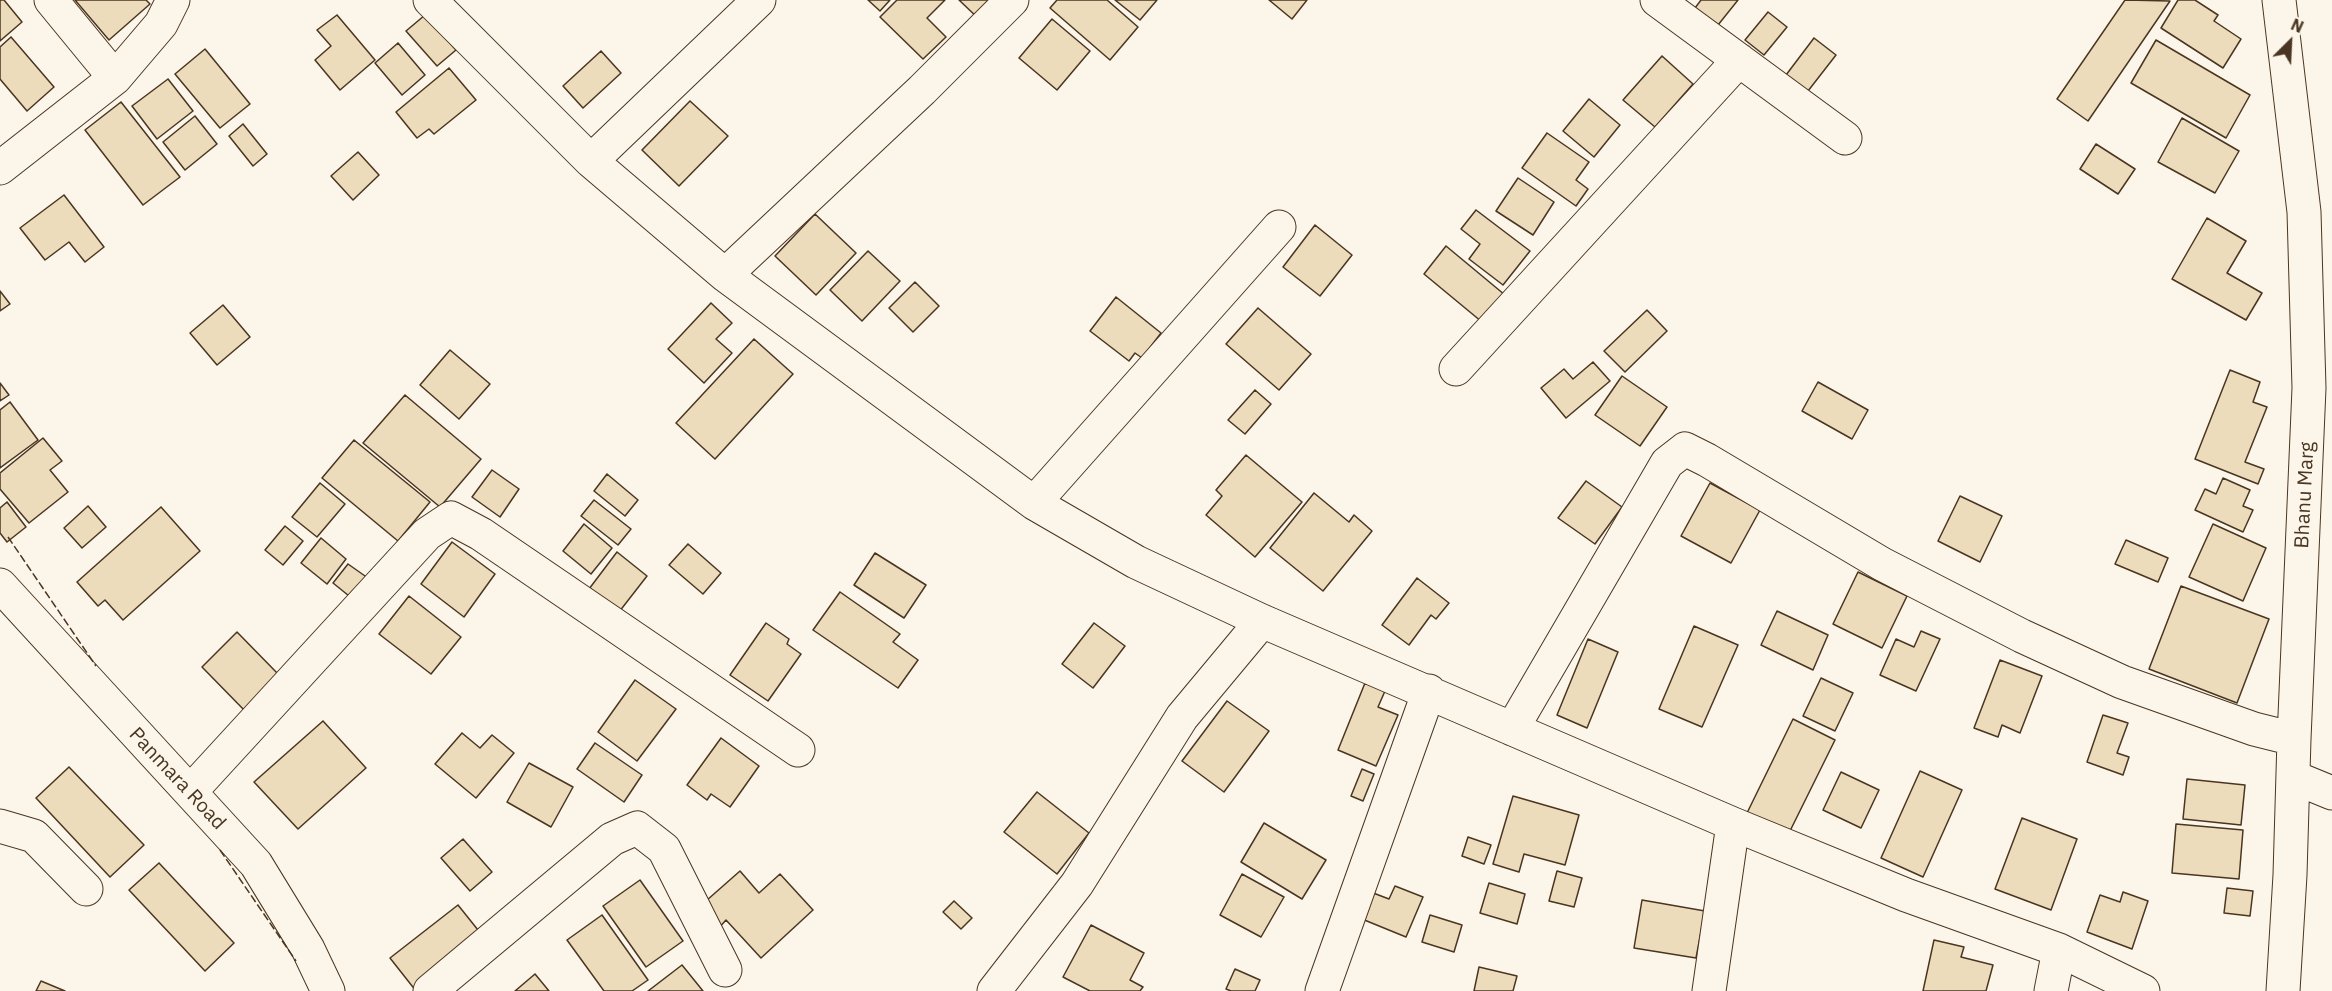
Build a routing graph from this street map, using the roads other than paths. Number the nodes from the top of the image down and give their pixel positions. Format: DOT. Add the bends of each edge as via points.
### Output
graph roads {
  1 [pos="51,0"];
  2 [pos="173,0"];
  3 [pos="430,0"];
  4 [pos="759,0"];
  5 [pos="1012,0"];
  6 [pos="1657,0"];
  7 [pos="2279,0"];
  8 [pos="1739,60"];
  9 [pos="115,78"];
  10 [pos="1845,138"];
  11 [pos="591,161"];
  12 [pos="0,168"];
  13 [pos="1279,227"];
  14 [pos="725,275"];
  15 [pos="2332,356"];
  16 [pos="1456,369"];
  17 [pos="2309,388"];
  18 [pos="2320,432"];
  19 [pos="1034,503"];
  20 [pos="0,585"];
  21 [pos="1262,621"];
  22 [pos="1429,691"];
  23 [pos="1512,729"];
  24 [pos="2294,739"];
  25 [pos="798,750"];
  26 [pos="2294,777"];
  27 [pos="190,792"];
  28 [pos="2332,793"];
  29 [pos="1733,824"];
  30 [pos="0,826"];
  31 [pos="86,889"];
  32 [pos="2059,950"];
  33 [pos="725,970"];
  34 [pos="328,991"];
  35 [pos="430,991"];
  36 [pos="994,991"];
  37 [pos="1322,991"];
  38 [pos="1709,991"];
  39 [pos="2051,991"];
  40 [pos="2143,991"];
  41 [pos="2283,991"];
  1 -- 9 [label="street"];
  2 -- 9 [label="street" via="161,24"];
  3 -- 11 [label="street"];
  4 -- 11 [label="street"];
  5 -- 14 [label="street"];
  6 -- 8 [label="street"];
  7 -- 17 [label="street, Bhanu Marg" via="2304,212"];
  8 -- 10 [label="street"];
  8 -- 16 [label="street"];
  9 -- 12 [label="street"];
  11 -- 14 [label="street"];
  13 -- 19 [label="street"];
  14 -- 19 [label="street"];
  15 -- 17 [label="street"];
  17 -- 18 [label="street, Bhanu Marg"];
  18 -- 24 [label="street, Bhanu Marg"];
  19 -- 21 [label="street" via="1136,562"];
  20 -- 27 [label="street, Panmara Road"];
  21 -- 22 [label="street"];
  21 -- 36 [label="street" via="1182,717 1077,885"];
  22 -- 23 [label="street"];
  22 -- 37 [label="street"];
  23 -- 24 [label="street" via="1667,463 1685,449 1882,564 2022,636 2122,682 2254,729"];
  23 -- 29 [label="street"];
  24 -- 26 [label="street, Bhanu Marg"];
  25 -- 27 [label="street" via="481,534 451,518 427,534"];
  26 -- 28 [label="street"];
  26 -- 41 [label="street, Bhanu Marg"];
  27 -- 34 [label="street, Panmara Road" via="255,864 308,949"];
  29 -- 32 [label="street" via="1906,895"];
  29 -- 38 [label="street"];
  30 -- 31 [label="street" via="34,836"];
  32 -- 39 [label="street"];
  32 -- 40 [label="street"];
  33 -- 35 [label="street" via="664,849 637,828 612,839"];
}
